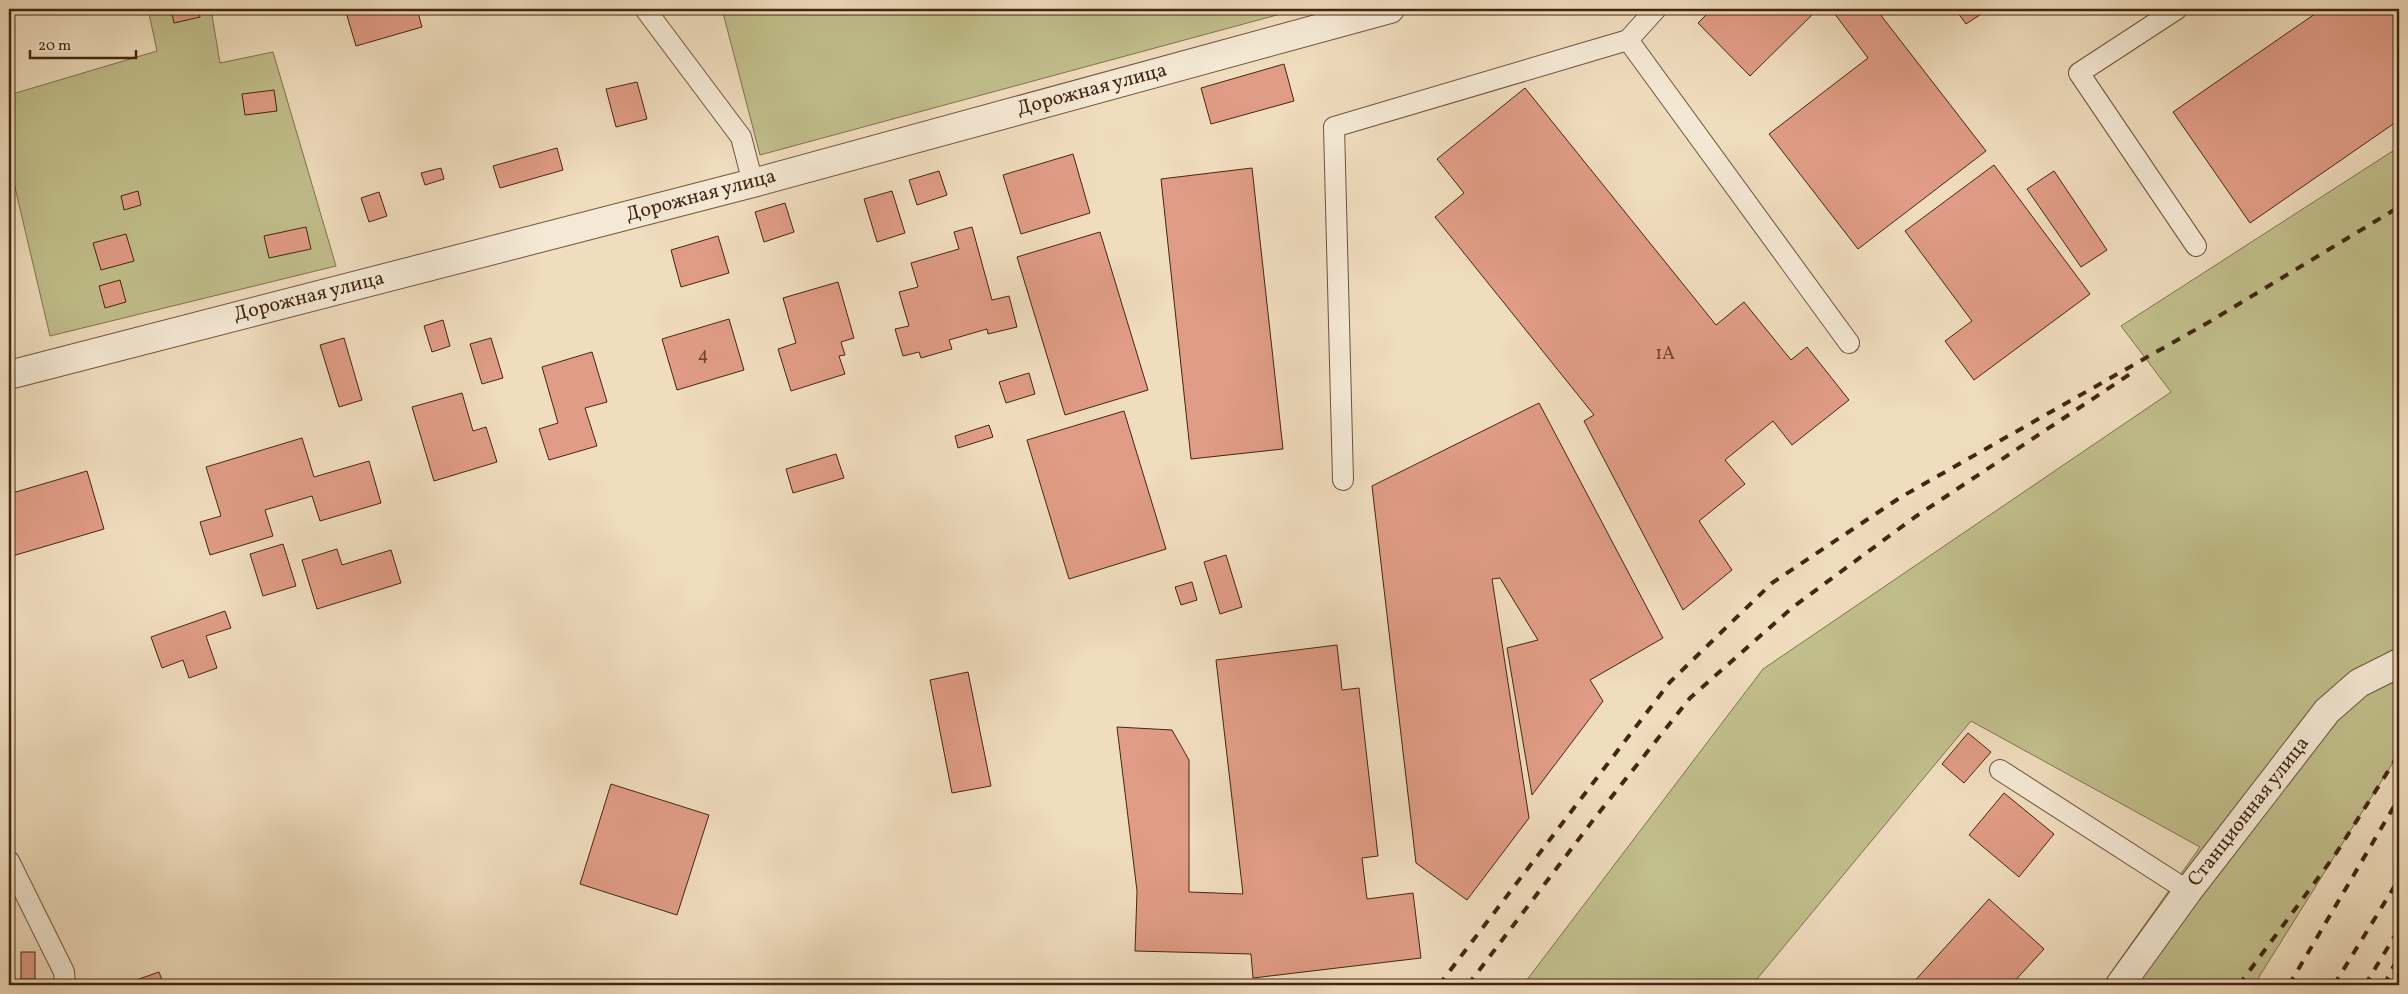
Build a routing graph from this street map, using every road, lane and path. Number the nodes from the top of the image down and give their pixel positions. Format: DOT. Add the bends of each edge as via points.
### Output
graph roads {
  1 [pos="645,9"];
  2 [pos="1390,9"];
  3 [pos="1656,9"];
  4 [pos="2177,9"];
  5 [pos="1628,40"];
  6 [pos="753,183"];
  7 [pos="2196,246"];
  8 [pos="1849,342"];
  9 [pos="9,375"];
  10 [pos="1343,480"];
  11 [pos="2399,663"];
  12 [pos="2000,770"];
  13 [pos="9,861"];
  14 [pos="2188,891"];
  15 [pos="65,985"];
  16 [pos="2120,985"];
  1 -- 6 [label="lane" via="740,137"];
  2 -- 6 [label="street, Дорожная улица"];
  3 -- 5 [label="lane"];
  4 -- 7 [label="lane" via="2079,73"];
  5 -- 8 [label="lane"];
  5 -- 10 [label="lane" via="1334,127"];
  6 -- 9 [label="street, Дорожная улица"];
  11 -- 14 [label="street, Станционная улица" via="2359,684 2327,711"];
  12 -- 14 [label="lane"];
  13 -- 15 [label="lane" via="64,972"];
  14 -- 16 [label="street, Станционная улица"];
}
